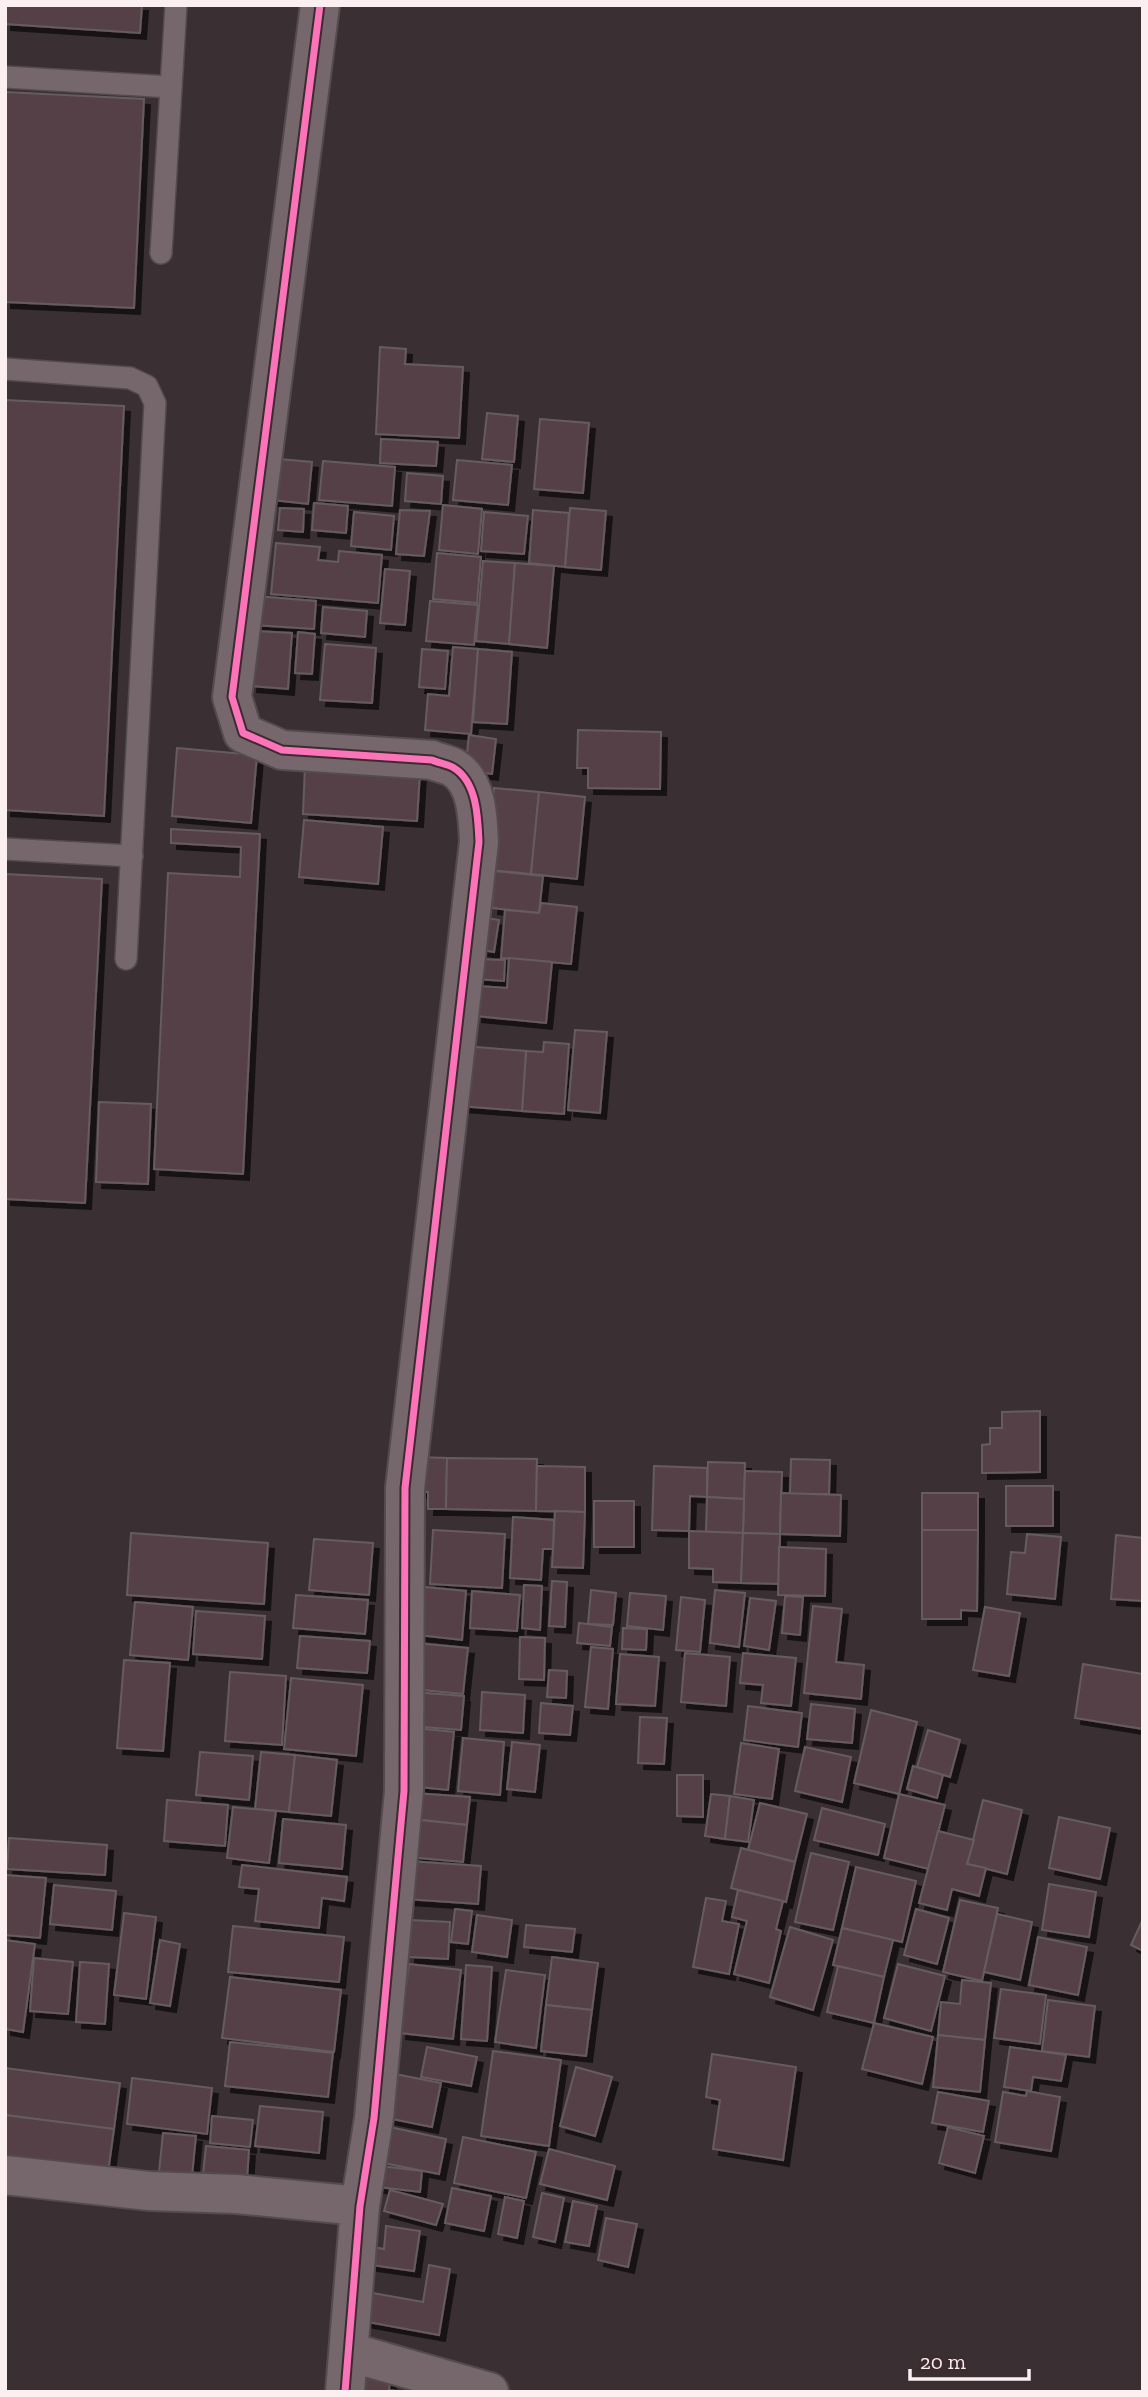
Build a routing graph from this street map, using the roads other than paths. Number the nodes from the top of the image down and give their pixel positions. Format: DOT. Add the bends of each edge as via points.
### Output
graph roads {
  1 [pos="176,5"];
  2 [pos="320,5"];
  3 [pos="5,77"];
  4 [pos="171,87"];
  5 [pos="161,253"];
  6 [pos="5,369"];
  7 [pos="5,849"];
  8 [pos="132,856"];
  9 [pos="126,959"];
  10 [pos="5,2175"];
  11 [pos="360,2206"];
  12 [pos="349,2352"];
  13 [pos="345,2392"];
  14 [pos="489,2392"];
  1 -- 4 [label="lane"];
  2 -- 11 [label="street" via="232,697 243,733 282,750 432,760 455,768 477,805 479,842 405,1488 404,1791 374,2118"];
  3 -- 4 [label="lane"];
  4 -- 5 [label="lane"];
  6 -- 8 [label="lane" via="130,378 147,386 155,402"];
  7 -- 8 [label="lane"];
  8 -- 9 [label="lane"];
  10 -- 11 [label="street" via="149,2192 236,2194"];
  11 -- 12 [label="street"];
  12 -- 13 [label="street"];
  12 -- 14 [label="street"];
}
